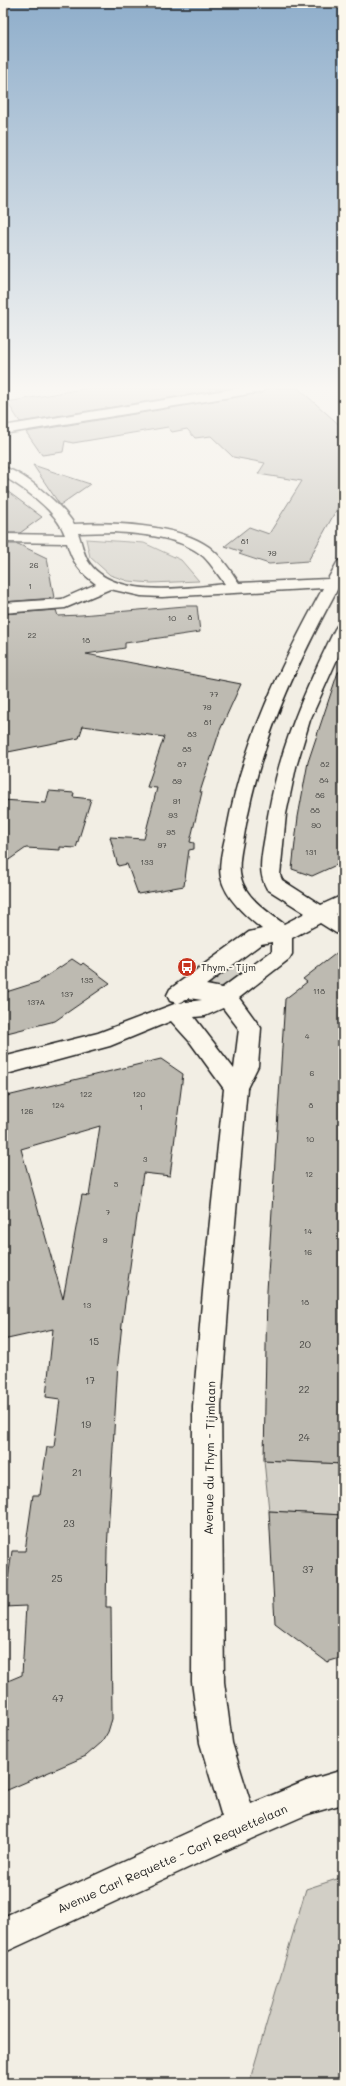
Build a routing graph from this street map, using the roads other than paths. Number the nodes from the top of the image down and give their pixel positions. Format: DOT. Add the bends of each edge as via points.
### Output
graph roads {
  1 [pos="26,485"];
  2 [pos="71,534"];
  3 [pos="3,538"];
  4 [pos="343,564"];
  5 [pos="338,583"];
  6 [pos="109,584"];
  7 [pos="235,588"];
  8 [pos="3,608"];
  9 [pos="343,629"];
  10 [pos="343,902"];
  11 [pos="320,914"];
  12 [pos="343,928"];
  13 [pos="282,934"];
  14 [pos="184,989"];
  15 [pos="226,997"];
  16 [pos="175,1011"];
  17 [pos="3,1066"];
  18 [pos="236,1088"];
  19 [pos="343,1787"];
  20 [pos="241,1826"];
  21 [pos="3,1935"];
  1 -- 2 [label="street"];
  2 -- 3 [label="street"];
  2 -- 6 [label="street" via="79,560 88,571"];
  2 -- 7 [label="street" via="99,527 133,528 175,538 203,549 215,560"];
  4 -- 5 [label="street"];
  5 -- 7 [label="street"];
  5 -- 13 [label="street" via="284,678 265,721 253,755 235,835 231,877 237,892"];
  6 -- 7 [label="street" via="157,593"];
  6 -- 8 [label="street" via="65,603"];
  9 -- 11 [label="street" via="312,695 290,753 271,856 270,875 274,884"];
  10 -- 11 [label="street"];
  11 -- 12 [label="street"];
  11 -- 13 [label="street"];
  13 -- 14 [label="street" via="256,937"];
  13 -- 15 [label="street" via="282,954"];
  14 -- 15 [label="street"];
  14 -- 16 [label="street" via="173,999"];
  15 -- 16 [label="street" via="205,1008"];
  15 -- 18 [label="street, Avenue du Thym - Tijmlaan" via="250,1028 247,1066"];
  16 -- 17 [label="street" via="102,1040"];
  16 -- 18 [label="street" via="198,1036"];
  18 -- 20 [label="street, Avenue du Thym - Tijmlaan" via="207,1406 208,1682 216,1743"];
  19 -- 20 [label="street, Avenue Carl Requette - Carl Requettelaan" via="306,1798"];
  20 -- 21 [label="street, Avenue Carl Requette - Carl Requettelaan"];
}
